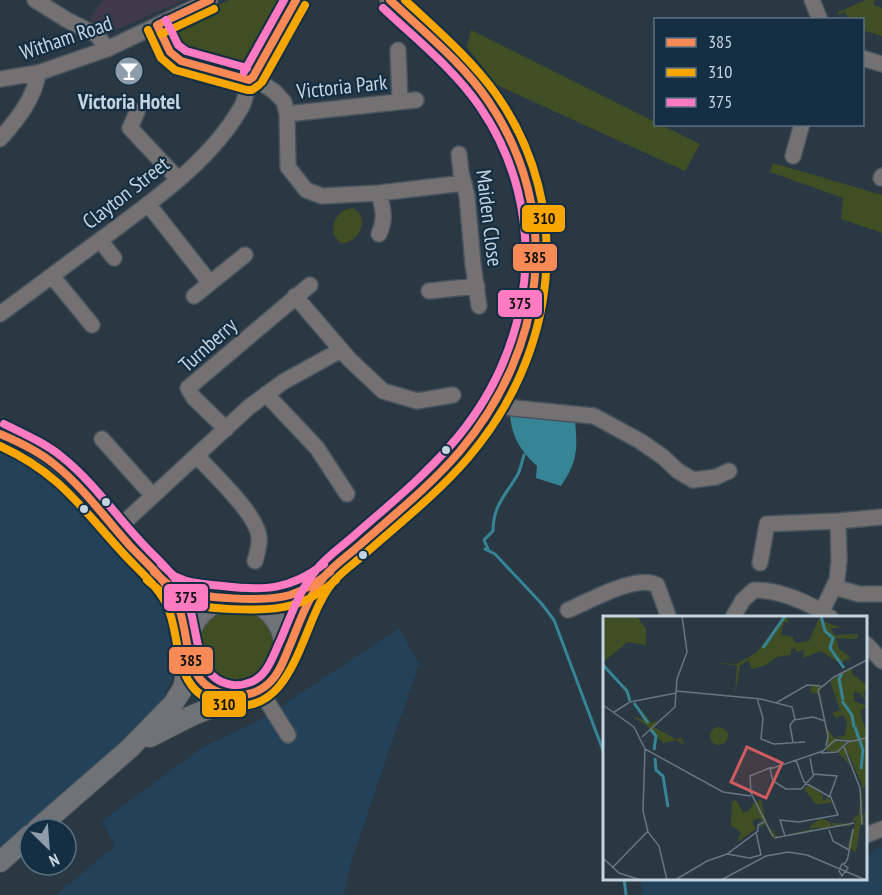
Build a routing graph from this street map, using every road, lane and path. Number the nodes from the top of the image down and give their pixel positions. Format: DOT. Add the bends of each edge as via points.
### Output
graph roads {
  1 [pos="35,0"];
  2 [pos="210,0"];
  3 [pos="296,0"];
  4 [pos="390,0"];
  5 [pos="812,0"];
  6 [pos="819,18"];
  7 [pos="158,26"];
  8 [pos="107,49"];
  9 [pos="398,50"];
  10 [pos="864,58"];
  11 [pos="882,63"];
  12 [pos="38,73"];
  13 [pos="0,79"];
  14 [pos="251,79"];
  15 [pos="137,112"];
  16 [pos="287,114"];
  17 [pos="801,126"];
  18 [pos="0,139"];
  19 [pos="459,154"];
  20 [pos="793,156"];
  21 [pos="178,179"];
  22 [pos="464,183"];
  23 [pos="379,193"];
  24 [pos="148,204"];
  25 [pos="378,235"];
  26 [pos="100,240"];
  27 [pos="245,255"];
  28 [pos="114,258"];
  29 [pos="52,276"];
  30 [pos="210,283"];
  31 [pos="310,285"];
  32 [pos="477,286"];
  33 [pos="428,289"];
  34 [pos="194,296"];
  35 [pos="295,296"];
  36 [pos="479,306"];
  37 [pos="0,314"];
  38 [pos="92,325"];
  39 [pos="341,350"];
  40 [pos="266,394"];
  41 [pos="453,394"];
  42 [pos="504,407"];
  43 [pos="226,429"];
  44 [pos="0,434"];
  45 [pos="102,439"];
  46 [pos="197,456"];
  47 [pos="729,471"];
  48 [pos="347,494"];
  49 [pos="153,496"];
  50 [pos="882,517"];
  51 [pos="838,521"];
  52 [pos="116,530"];
  53 [pos="255,561"];
  54 [pos="759,563"];
  55 [pos="324,577"];
  56 [pos="166,584"];
  57 [pos="834,587"];
  58 [pos="882,594"];
  59 [pos="244,600"];
  60 [pos="568,610"];
  61 [pos="826,614"];
  62 [pos="668,616"];
  63 [pos="734,616"];
  64 [pos="867,646"];
  65 [pos="188,655"];
  66 [pos="283,658"];
  67 [pos="882,661"];
  68 [pos="251,693"];
  69 [pos="288,735"];
  70 [pos="129,749"];
  71 [pos="51,817"];
  72 [pos="882,830"];
  73 [pos="867,835"];
  74 [pos="18,845"];
  75 [pos="0,861"];
  1 -- 8 [label="street" via="98,35"];
  2 -- 7 [label="street, Witham Road"];
  3 -- 14 [label="street, Clayton Street"];
  4 -- 55 [label="main road" via="474,82 515,150 534,216 535,292 519,357 480,427 442,470"];
  5 -- 6 [label="street"];
  7 -- 8 [label="street, Witham Road"];
  7 -- 14 [label="street" via="170,52 181,61"];
  8 -- 12 [label="street, Witham Road"];
  9 -- 16 [label="street, Victoria Park" via="408,101"];
  10 -- 11 [label="street"];
  12 -- 13 [label="street, Witham Road"];
  12 -- 18 [label="street" via="37,84"];
  14 -- 16 [label="street" via="275,92 284,102"];
  14 -- 21 [label="street, Clayton Street" via="235,116 215,143"];
  15 -- 21 [label="street" via="130,128"];
  16 -- 23 [label="street" via="288,167 306,190 322,196"];
  17 -- 20 [label="street"];
  19 -- 22 [label="street, Maiden Close"];
  21 -- 24 [label="street, Clayton Street"];
  22 -- 23 [label="street"];
  22 -- 32 [label="street, Maiden Close"];
  23 -- 25 [label="street" via="384,225"];
  24 -- 26 [label="street, Clayton Street"];
  24 -- 30 [label="street"];
  26 -- 28 [label="street"];
  26 -- 29 [label="street, Clayton Street"];
  27 -- 30 [label="street"];
  29 -- 37 [label="street, Clayton Street"];
  29 -- 38 [label="street"];
  30 -- 34 [label="street"];
  31 -- 35 [label="street, Turnberry"];
  32 -- 33 [label="street, Maiden Close"];
  32 -- 36 [label="street, Maiden Close"];
  35 -- 39 [label="street"];
  35 -- 43 [label="street, Turnberry" via="188,387"];
  39 -- 40 [label="street"];
  39 -- 41 [label="street" via="383,391 417,401"];
  40 -- 43 [label="street"];
  40 -- 48 [label="street" via="317,448"];
  42 -- 47 [label="street" via="594,416 640,441 693,480"];
  43 -- 46 [label="street"];
  44 -- 52 [label="street" via="53,463"];
  45 -- 49 [label="street"];
  46 -- 49 [label="street"];
  46 -- 53 [label="street" via="250,515 260,544"];
  49 -- 52 [label="street"];
  50 -- 51 [label="street"];
  51 -- 54 [label="street" via="767,524"];
  51 -- 57 [label="street" via="839,560"];
  52 -- 56 [label="street"];
  55 -- 59 [label="main road" via="288,596"];
  55 -- 66 [label="main road"];
  56 -- 59 [label="street" via="193,594"];
  56 -- 65 [label="street" via="182,612"];
  57 -- 58 [label="street" via="859,594"];
  57 -- 61 [label="street"];
  59 -- 65 [label="main road" via="221,601 207,609 189,635"];
  59 -- 66 [label="main road" via="263,607 278,623 285,644"];
  60 -- 62 [label="street" via="636,582 650,582 657,585"];
  61 -- 63 [label="street" via="786,596 754,590"];
  64 -- 67 [label="street"];
  65 -- 68 [label="main road" via="194,672 214,691 228,695"];
  65 -- 70 [label="main road" via="179,696"];
  66 -- 68 [label="main road" via="275,676"];
  68 -- 69 [label="street"];
  68 -- 70 [label="main road" via="191,716"];
  70 -- 71 [label="main road"];
  72 -- 73 [label="street"];
  74 -- 75 [label="main road"];
}
